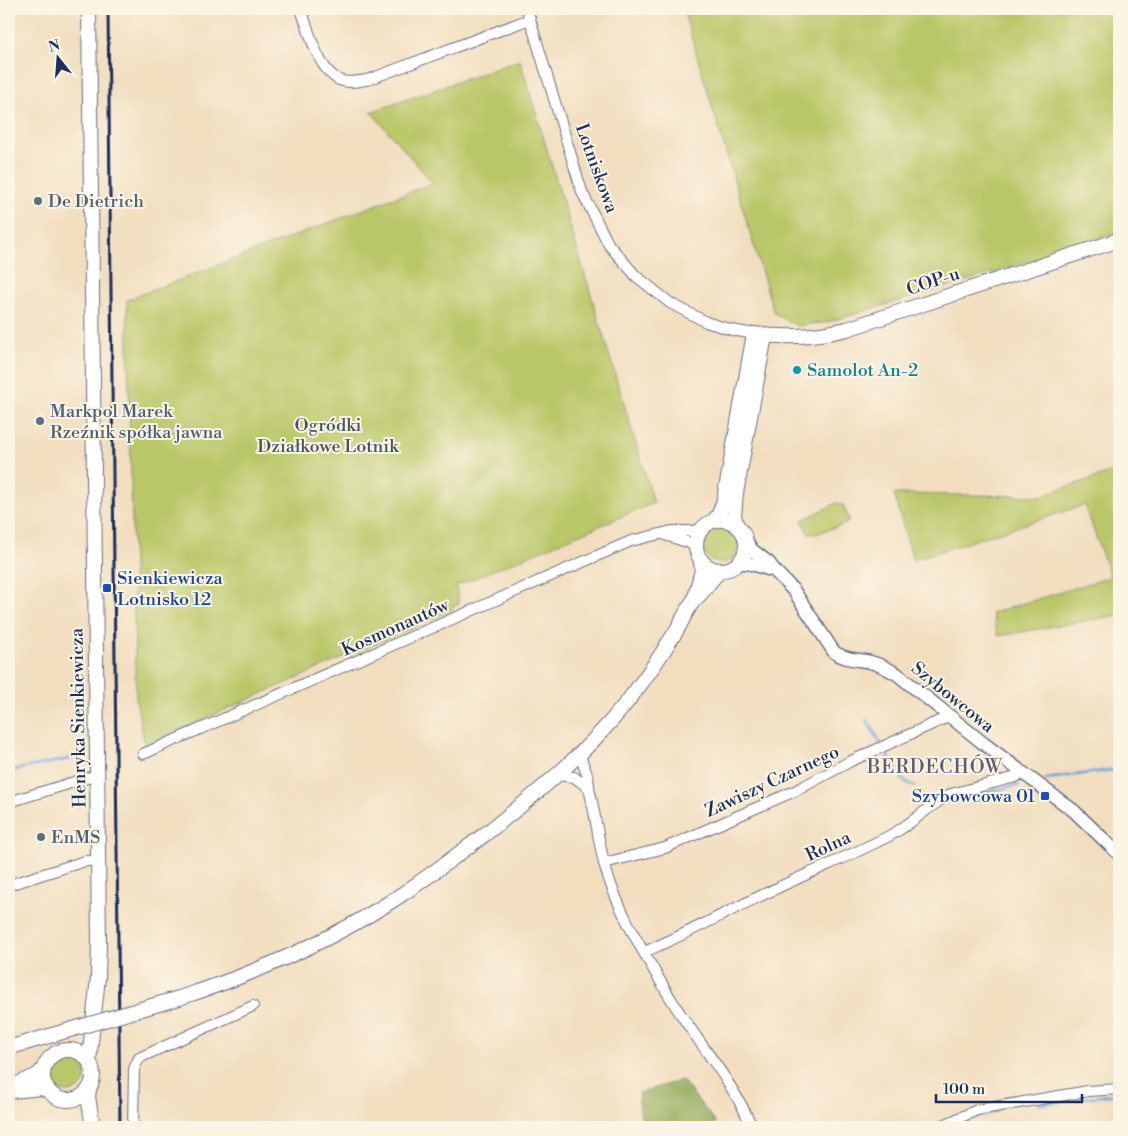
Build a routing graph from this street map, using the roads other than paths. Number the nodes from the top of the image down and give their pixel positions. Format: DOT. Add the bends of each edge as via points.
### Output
graph roads {
  1 [pos="89,9"];
  2 [pos="301,9"];
  3 [pos="527,9"];
  4 [pos="530,19"];
  5 [pos="1119,240"];
  6 [pos="759,335"];
  7 [pos="708,525"];
  8 [pos="737,526"];
  9 [pos="662,534"];
  10 [pos="746,541"];
  11 [pos="699,555"];
  12 [pos="738,563"];
  13 [pos="722,570"];
  14 [pos="774,570"];
  15 [pos="694,600"];
  16 [pos="950,716"];
  17 [pos="143,754"];
  18 [pos="580,754"];
  19 [pos="1022,772"];
  20 [pos="558,774"];
  21 [pos="97,775"];
  22 [pos="589,788"];
  23 [pos="9,802"];
  24 [pos="1119,854"];
  25 [pos="98,860"];
  26 [pos="604,863"];
  27 [pos="9,886"];
  28 [pos="644,952"];
  29 [pos="253,1006"];
  30 [pos="92,1019"];
  31 [pos="12,1047"];
  32 [pos="68,1050"];
  33 [pos="89,1061"];
  34 [pos="44,1068"];
  35 [pos="9,1088"];
  36 [pos="88,1089"];
  37 [pos="1119,1089"];
  38 [pos="49,1090"];
  39 [pos="9,1092"];
  40 [pos="69,1100"];
  41 [pos="92,1127"];
  42 [pos="133,1127"];
  43 [pos="752,1127"];
  44 [pos="939,1127"];
  1 -- 21 [label="main road, Henryka Sienkiewicza"];
  2 -- 4 [label="street" via="321,61 339,80 348,82 370,79"];
  3 -- 4 [label="street, Lotniskowa"];
  4 -- 6 [label="street, Lotniskowa" via="582,192 608,245 636,276 670,303 706,322"];
  5 -- 6 [label="main road, COP-u" via="847,329 802,337"];
  6 -- 7 [label="main road" via="724,500 719,514"];
  6 -- 8 [label="main road" via="736,493 734,516"];
  7 -- 8 [label="main road" via="725,520"];
  7 -- 9 [label="street, Kosmonautów" via="693,531"];
  7 -- 11 [label="main road" via="697,538"];
  8 -- 10 [label="main road"];
  9 -- 11 [label="street" via="690,544"];
  9 -- 17 [label="street, Kosmonautów" via="631,540"];
  10 -- 12 [label="main road" via="745,554"];
  10 -- 14 [label="street, Szybowcowa"];
  11 -- 13 [label="main road" via="711,568"];
  11 -- 15 [label="main road" via="702,570"];
  12 -- 13 [label="main road"];
  12 -- 14 [label="street" via="746,562"];
  13 -- 15 [label="main road"];
  14 -- 16 [label="street, Szybowcowa" via="794,591 834,652 841,657 882,666 897,674"];
  15 -- 18 [label="main road" via="640,685"];
  16 -- 19 [label="street, Szybowcowa"];
  16 -- 26 [label="street, Zawiszy Czarnego" via="849,762 797,790 665,848"];
  18 -- 20 [label="main road"];
  18 -- 22 [label="street" via="589,777"];
  19 -- 24 [label="street, Szybowcowa" via="1074,811"];
  19 -- 28 [label="street, Rolna" via="1016,777 951,794 889,836"];
  20 -- 22 [label="street" via="574,777"];
  20 -- 31 [label="main road, bridge" via="449,862 351,925 272,964 221,984"];
  21 -- 23 [label="street"];
  21 -- 25 [label="main road, Henryka Sienkiewicza"];
  22 -- 26 [label="street"];
  25 -- 27 [label="street" via="84,861"];
  25 -- 30 [label="main road, Henryka Sienkiewicza" via="98,977"];
  26 -- 28 [label="street" via="624,914"];
  28 -- 43 [label="street" via="672,1000 730,1085"];
  29 -- 42 [label="street" via="139,1058 134,1069"];
  30 -- 32 [label="main road, Henryka Sienkiewicza" via="76,1045"];
  30 -- 33 [label="main road, Henryka Sienkiewicza"];
  32 -- 33 [label="main road" via="80,1053"];
  32 -- 34 [label="main road" via="50,1057"];
  33 -- 36 [label="main road" via="93,1078"];
  34 -- 35 [label="main road" via="38,1075"];
  34 -- 38 [label="main road" via="44,1080"];
  36 -- 40 [label="main road"];
  36 -- 41 [label="main road"];
  37 -- 44 [label="street" via="1088,1091 977,1110"];
  38 -- 39 [label="main road"];
  38 -- 40 [label="main road"];
  40 -- 41 [label="main road" via="75,1103"];
}
